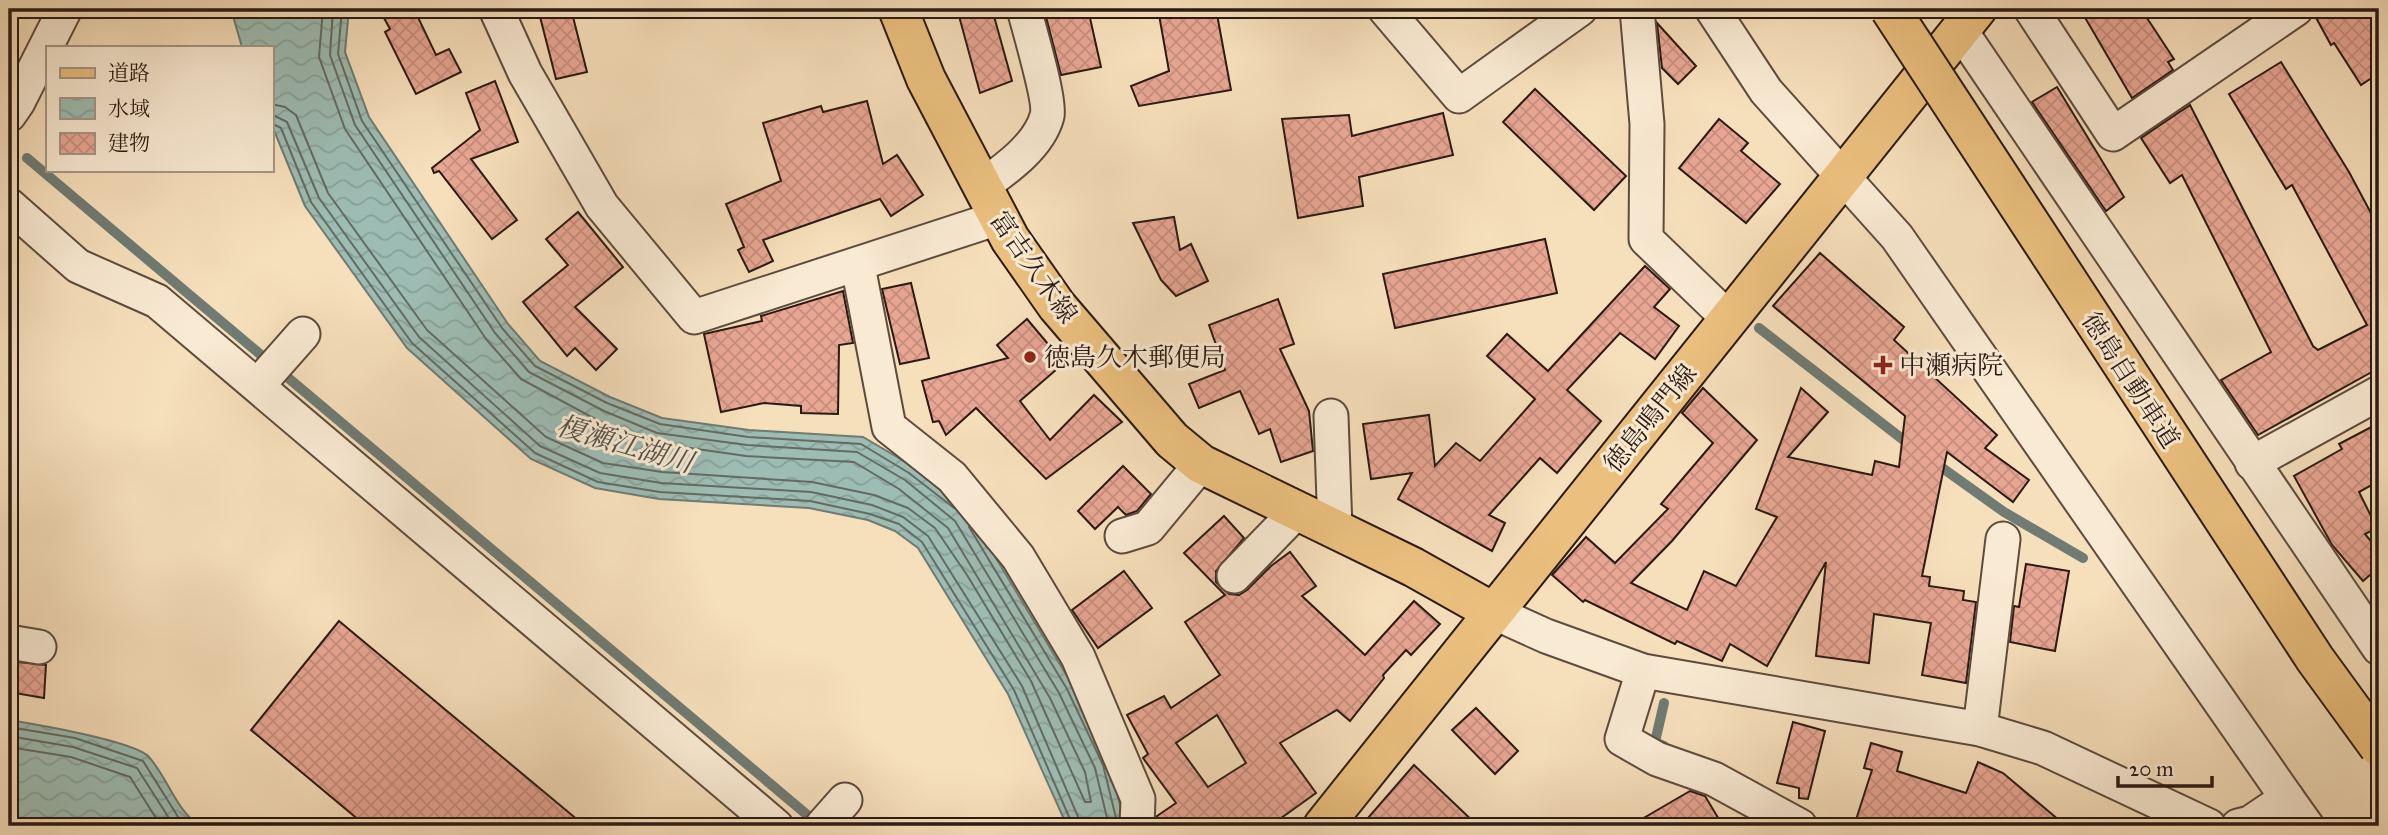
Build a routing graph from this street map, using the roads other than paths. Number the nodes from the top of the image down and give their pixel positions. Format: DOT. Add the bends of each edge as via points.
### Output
graph roads {
  1 [pos="65,9"];
  2 [pos="496,9"];
  3 [pos="898,9"];
  4 [pos="1024,9"];
  5 [pos="1385,9"];
  6 [pos="1580,9"];
  7 [pos="1637,9"];
  8 [pos="1712,9"];
  9 [pos="1890,9"];
  10 [pos="2031,9"];
  11 [pos="2297,9"];
  12 [pos="1968,20"];
  13 [pos="46,46"];
  14 [pos="46,47"];
  15 [pos="9,115"];
  16 [pos="1844,175"];
  17 [pos="989,202"];
  18 [pos="9,205"];
  19 [pos="858,266"];
  20 [pos="1730,320"];
  21 [pos="298,340"];
  22 [pos="263,380"];
  23 [pos="2379,393"];
  24 [pos="1331,416"];
  25 [pos="2252,463"];
  26 [pos="1201,464"];
  27 [pos="1297,511"];
  28 [pos="1335,529"];
  29 [pos="1122,536"];
  30 [pos="2003,539"];
  31 [pos="1234,576"];
  32 [pos="2369,608"];
  33 [pos="1493,612"];
  34 [pos="2379,648"];
  35 [pos="1643,671"];
  36 [pos="1980,729"];
  37 [pos="2379,747"];
  38 [pos="2287,798"];
  39 [pos="2199,824"];
  40 [pos="776,826"];
  41 [pos="1137,826"];
  42 [pos="1322,826"];
  43 [pos="1800,826"];
  44 [pos="2238,826"];
  45 [pos="2307,826"];
  1 -- 13 [label="street"];
  2 -- 19 [label="street" via="525,72 602,206 694,317"];
  3 -- 17 [label="main road, 富吉久木線" via="926,79"];
  4 -- 17 [label="street" via="1049,113 1038,136 1006,170"];
  5 -- 6 [label="street" via="1459,96"];
  7 -- 20 [label="street" via="1647,124 1646,239"];
  8 -- 16 [label="street" via="1766,91"];
  9 -- 37 [label="main road, 徳島自動車道, bridge" via="2292,625"];
  10 -- 11 [label="street" via="2113,134"];
  12 -- 16 [label="main road, 徳島鳴門線"];
  12 -- 25 [label="street"];
  14 -- 15 [label="street"];
  16 -- 20 [label="main road, 徳島鳴門線"];
  16 -- 38 [label="street" via="1897,237"];
  17 -- 19 [label="street"];
  17 -- 26 [label="main road, 富吉久木線" via="1057,306 1172,440"];
  18 -- 22 [label="street" via="78,265 157,301"];
  19 -- 41 [label="street" via="889,427 952,477 1017,557 1078,657 1138,799"];
  20 -- 33 [label="main road, 徳島鳴門線"];
  21 -- 22 [label="street"];
  22 -- 40 [label="street"];
  23 -- 25 [label="street"];
  24 -- 28 [label="street"];
  25 -- 32 [label="street"];
  26 -- 27 [label="main road, 富吉久木線"];
  26 -- 29 [label="street" via="1148,528"];
  27 -- 28 [label="main road, 富吉久木線"];
  27 -- 31 [label="street"];
  28 -- 33 [label="main road, 富吉久木線"];
  30 -- 36 [label="street"];
  32 -- 34 [label="street"];
  33 -- 35 [label="street"];
  33 -- 42 [label="main road, 徳島鳴門線"];
  35 -- 36 [label="street"];
  35 -- 43 [label="street" via="1622,739 1657,759 1714,779"];
  36 -- 39 [label="street" via="2043,748"];
  38 -- 44 [label="street"];
  38 -- 45 [label="street"];
}
